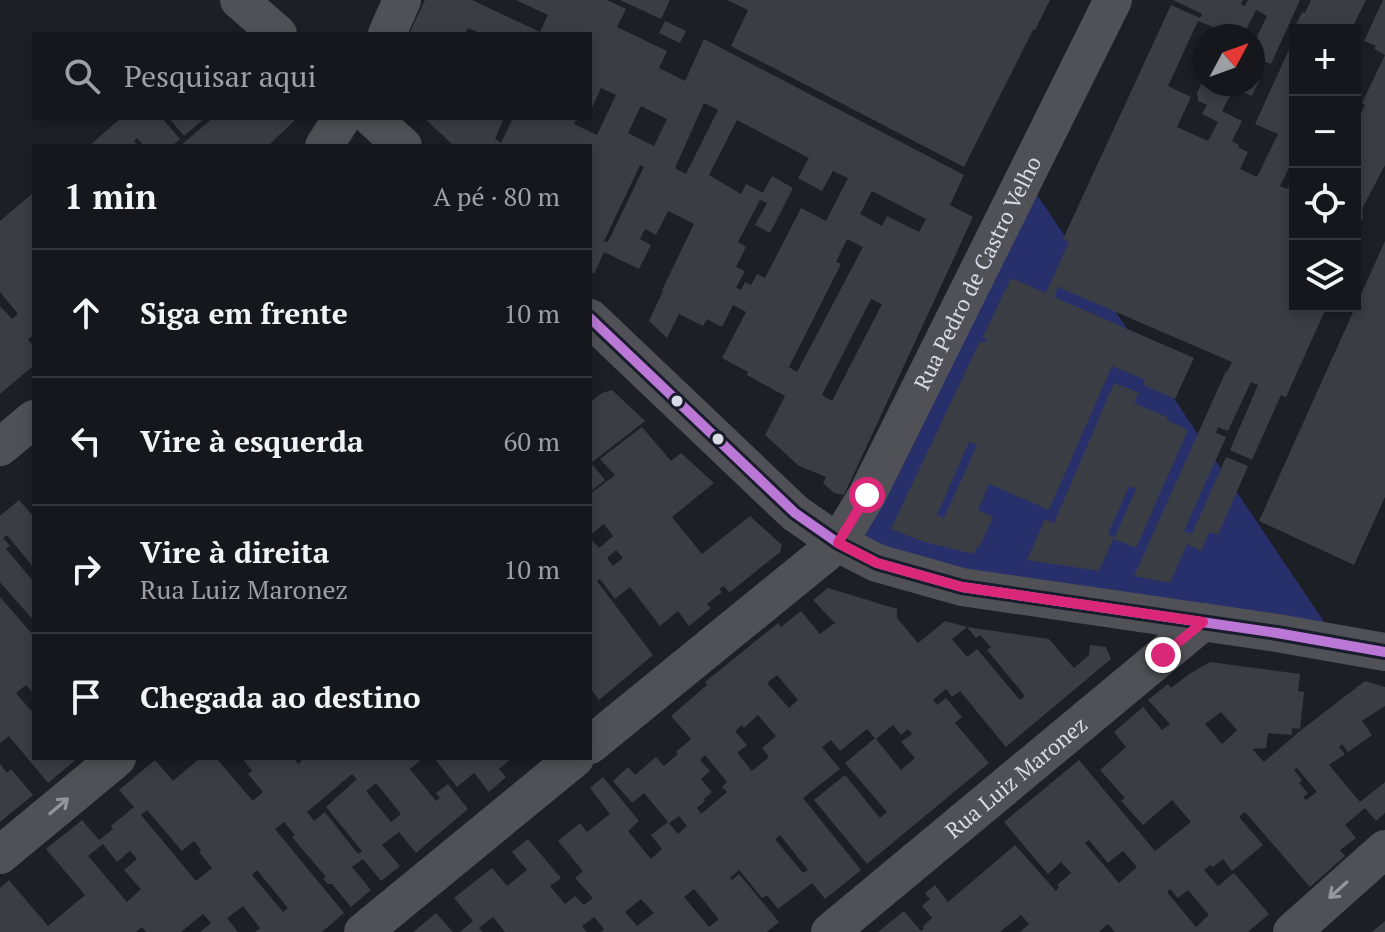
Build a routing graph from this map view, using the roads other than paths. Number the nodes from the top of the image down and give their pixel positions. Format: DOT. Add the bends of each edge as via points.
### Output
graph roads {
  1 [pos="239,0"];
  2 [pos="402,0"];
  3 [pos="1113,0"];
  4 [pos="276,32"];
  5 [pos="388,32"];
  6 [pos="341,120"];
  7 [pos="374,120"];
  8 [pos="325,144"];
  9 [pos="401,144"];
  10 [pos="599,342"];
  11 [pos="32,421"];
  12 [pos="0,447"];
  13 [pos="838,543"];
  14 [pos="1203,622"];
  15 [pos="1385,652"];
  16 [pos="592,743"];
  17 [pos="115,760"];
  18 [pos="573,760"];
  19 [pos="1385,849"];
  20 [pos="0,855"];
  21 [pos="363,932"];
  22 [pos="830,932"];
  23 [pos="1292,932"];
  1 -- 4 [label="street"];
  2 -- 5 [label="street"];
  3 -- 13 [label="street, Rua Pedro de Castro Velho" via="874,482"];
  6 -- 8 [label="street"];
  7 -- 9 [label="street"];
  10 -- 13 [label="street" via="795,513"];
  11 -- 12 [label="street"];
  13 -- 14 [label="street" via="877,563 962,587"];
  13 -- 16 [label="street"];
  14 -- 15 [label="street"];
  14 -- 22 [label="street, Rua Luiz Maronez"];
  20 -- 17 [label="street, one-way"];
  18 -- 21 [label="street"];
  19 -- 23 [label="street, one-way"];
}
